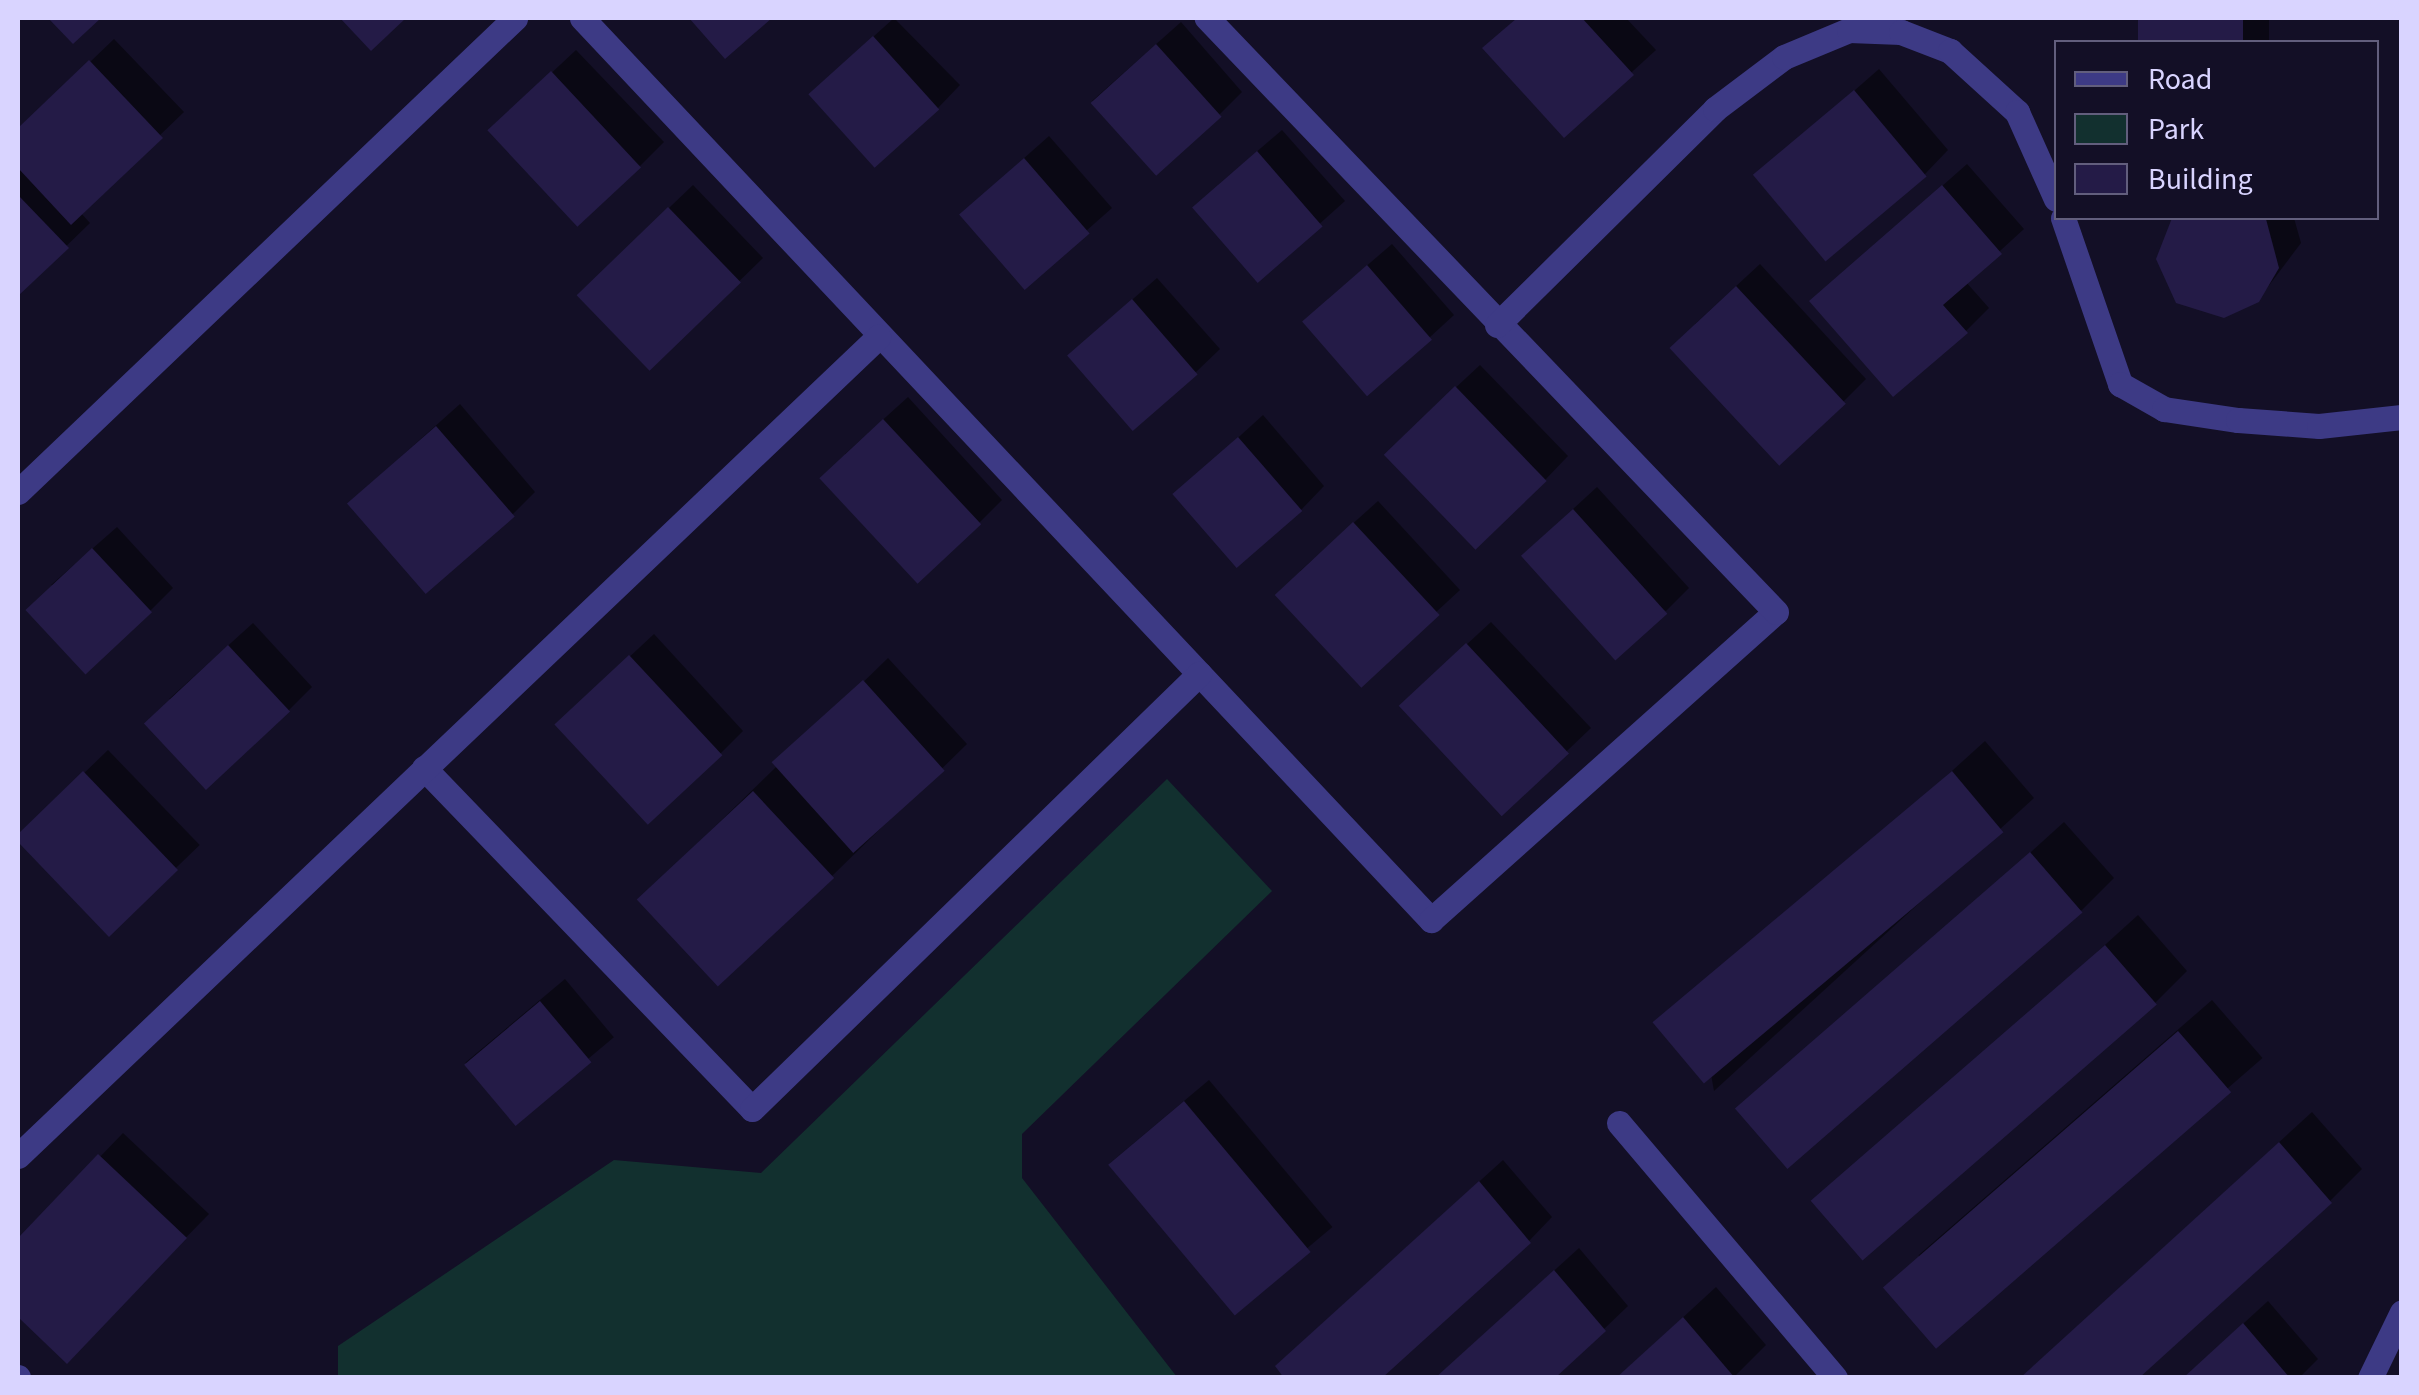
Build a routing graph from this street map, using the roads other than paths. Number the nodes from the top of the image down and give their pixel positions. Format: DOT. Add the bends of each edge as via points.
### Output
graph roads {
  1 [pos="516,18"];
  2 [pos="582,18"];
  3 [pos="1208,18"];
  4 [pos="2054,194"];
  5 [pos="2065,220"];
  6 [pos="1497,325"];
  7 [pos="878,337"];
  8 [pos="2402,417"];
  9 [pos="18,492"];
  10 [pos="1199,674"];
  11 [pos="424,768"];
  12 [pos="1619,1123"];
  13 [pos="18,1156"];
  14 [pos="2402,1312"];
  15 [pos="1835,1378"];
  16 [pos="2370,1378"];
  1 -- 9 [label="street"];
  2 -- 7 [label="street"];
  3 -- 6 [label="street"];
  4 -- 6 [label="street" via="2018,112 1950,50 1901,32 1849,30 1784,57 1715,109"];
  5 -- 8 [label="street" via="2120,384 2164,410 2319,426"];
  6 -- 10 [label="street" via="1776,612 1431,920"];
  7 -- 10 [label="street"];
  7 -- 11 [label="street"];
  10 -- 11 [label="street" via="752,1109"];
  11 -- 13 [label="street"];
  12 -- 15 [label="street"];
  14 -- 16 [label="street"];
}
